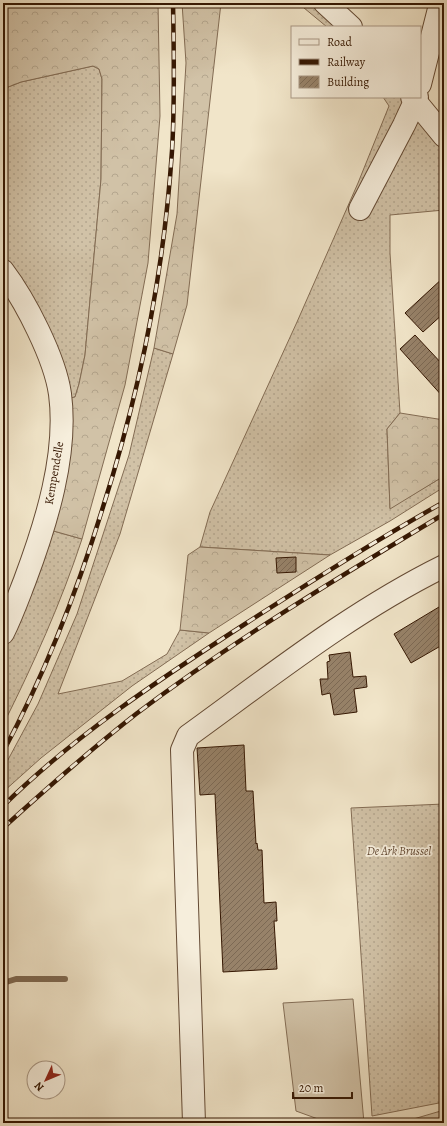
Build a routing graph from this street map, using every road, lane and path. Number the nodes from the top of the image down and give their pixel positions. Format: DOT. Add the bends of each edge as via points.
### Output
graph roads {
  1 [pos="325,3"];
  2 [pos="440,5"];
  3 [pos="350,26"];
  4 [pos="421,76"];
  5 [pos="415,98"];
  6 [pos="418,98"];
  7 [pos="444,136"];
  8 [pos="360,209"];
  9 [pos="3,271"];
  10 [pos="444,566"];
  11 [pos="3,633"];
  12 [pos="194,1123"];
  1 -- 3 [label="street"];
  2 -- 4 [label="street"];
  5 -- 8 [label="street"];
  6 -- 7 [label="street"];
  9 -- 11 [label="street, Kempendelle" via="41,338 60,394 62,425 59,460 40,539"];
  10 -- 12 [label="street" via="364,610 188,736 182,750"];
}
